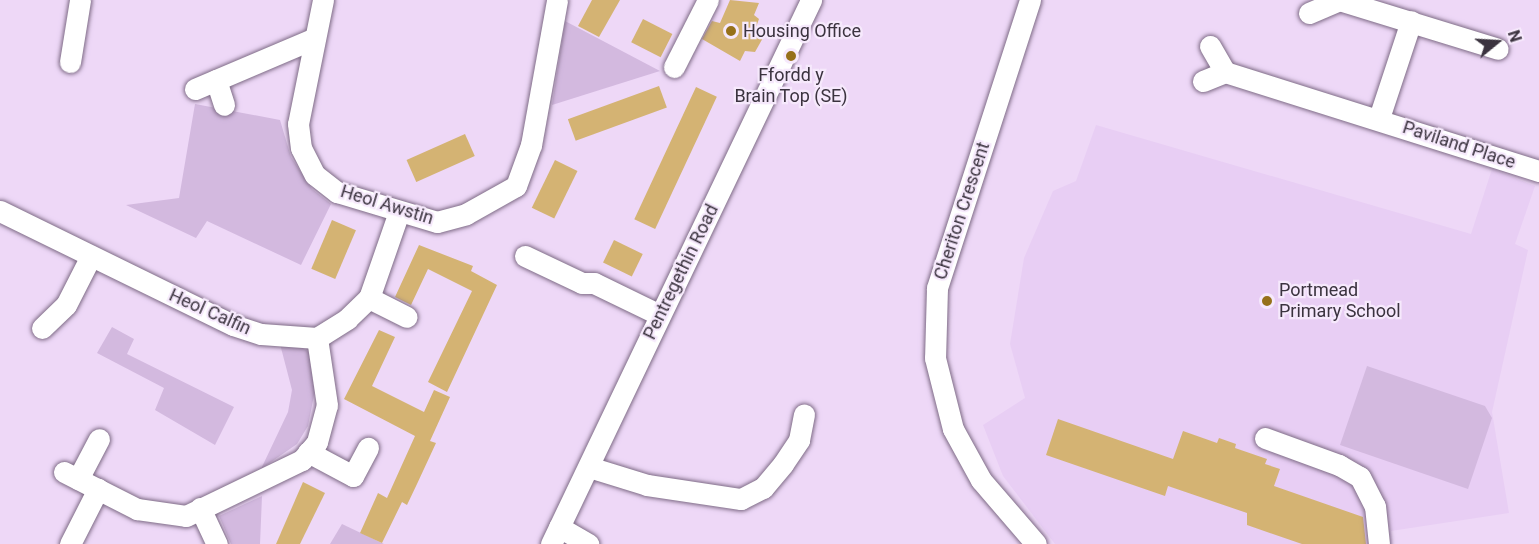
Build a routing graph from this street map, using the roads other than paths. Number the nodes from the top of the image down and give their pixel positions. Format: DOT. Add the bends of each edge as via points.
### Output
graph roads {
  1 [pos="80,0"];
  2 [pos="323,0"];
  3 [pos="557,0"];
  4 [pos="708,0"];
  5 [pos="811,0"];
  6 [pos="1030,0"];
  7 [pos="1309,13"];
  8 [pos="1411,21"];
  9 [pos="315,38"];
  10 [pos="1210,46"];
  11 [pos="1498,49"];
  12 [pos="70,62"];
  13 [pos="674,67"];
  14 [pos="1225,72"];
  15 [pos="216,80"];
  16 [pos="1203,81"];
  17 [pos="195,89"];
  18 [pos="225,105"];
  19 [pos="1380,118"];
  20 [pos="1539,171"];
  21 [pos="0,211"];
  22 [pos="399,212"];
  23 [pos="91,256"];
  24 [pos="525,256"];
  25 [pos="369,298"];
  26 [pos="660,315"];
  27 [pos="407,317"];
  28 [pos="42,328"];
  29 [pos="316,338"];
  30 [pos="804,414"];
  31 [pos="1265,438"];
  32 [pos="99,439"];
  33 [pos="368,448"];
  34 [pos="308,452"];
  35 [pos="588,467"];
  36 [pos="98,489"];
  37 [pos="200,507"];
  38 [pos="555,535"];
  39 [pos="70,544"];
  40 [pos="217,544"];
  41 [pos="589,544"];
  42 [pos="1036,544"];
  43 [pos="1379,544"];
  1 -- 12 [label="street"];
  2 -- 9 [label="street, Heol Awstin"];
  3 -- 22 [label="street, Heol Awstin" via="531,145 516,186 466,214 437,222"];
  4 -- 13 [label="street"];
  5 -- 26 [label="street, Pentregethin Road"];
  6 -- 42 [label="street, Cheriton Crescent" via="937,288 935,358 953,429 981,480"];
  7 -- 8 [label="street" via="1339,0"];
  8 -- 11 [label="street"];
  8 -- 19 [label="street, Paviland Place"];
  9 -- 15 [label="street"];
  9 -- 22 [label="street, Heol Awstin" via="298,124 301,148 315,175 337,192"];
  10 -- 14 [label="street"];
  14 -- 16 [label="street"];
  14 -- 19 [label="street, Paviland Place"];
  15 -- 17 [label="street"];
  15 -- 18 [label="street"];
  19 -- 20 [label="street, Paviland Place"];
  21 -- 23 [label="street, Heol Calfin"];
  22 -- 25 [label="street"];
  23 -- 28 [label="street" via="66,305"];
  23 -- 29 [label="street, Heol Calfin" via="233,325 267,335"];
  24 -- 26 [label="street"];
  25 -- 27 [label="street"];
  25 -- 29 [label="street"];
  26 -- 35 [label="street, Pentregethin Road"];
  29 -- 34 [label="street" via="327,405 317,442"];
  30 -- 35 [label="street" via="799,440 783,464 763,488 741,499 647,485"];
  31 -- 43 [label="street" via="1339,465 1360,477 1375,506"];
  32 -- 36 [label="street" via="71,475"];
  33 -- 34 [label="street" via="353,476"];
  34 -- 37 [label="street" via="302,460"];
  35 -- 38 [label="street, Pentregethin Road"];
  36 -- 37 [label="street" via="137,509 186,516"];
  36 -- 39 [label="street"];
  37 -- 40 [label="street"];
  38 -- 41 [label="street"];
}
